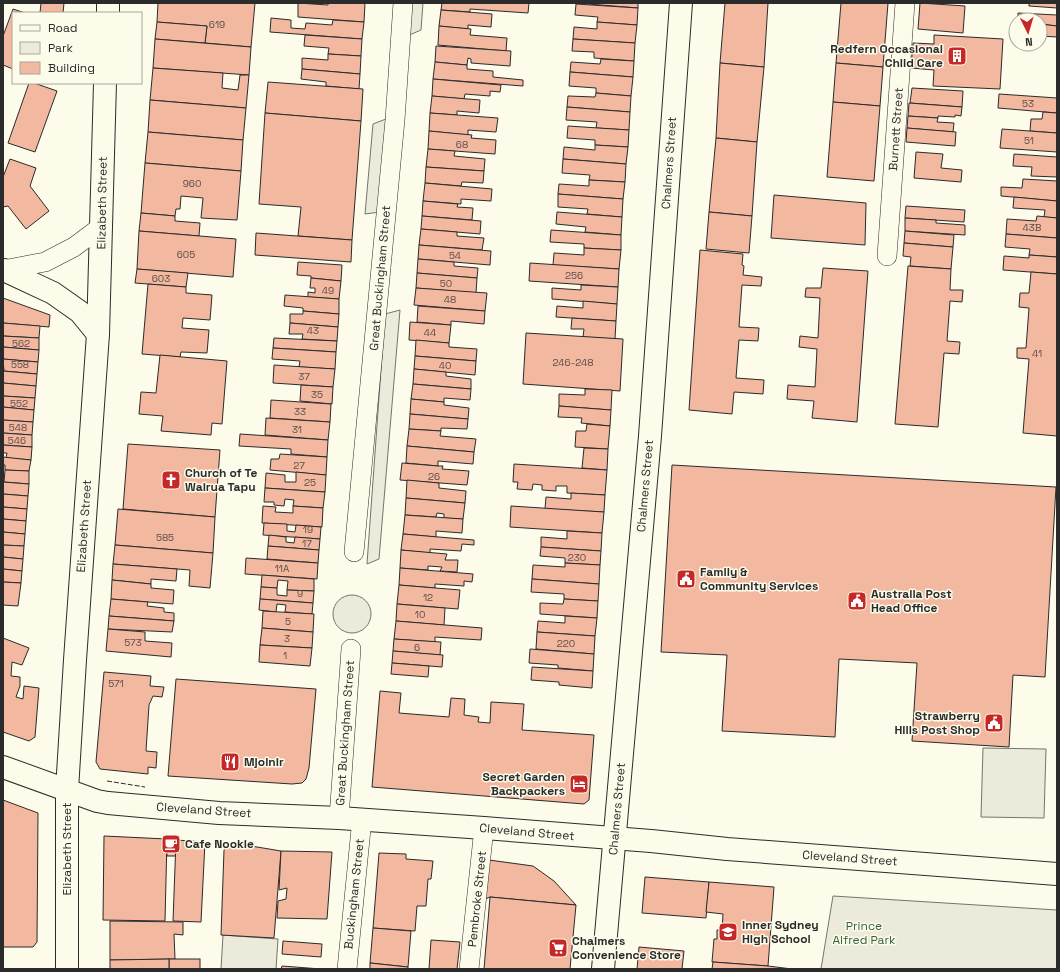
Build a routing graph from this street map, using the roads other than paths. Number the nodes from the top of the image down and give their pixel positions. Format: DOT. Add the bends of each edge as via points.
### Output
graph roads {
  1 [pos="403,3"];
  2 [pos="681,3"];
  3 [pos="905,3"];
  4 [pos="105,84"];
  5 [pos="102,226"];
  6 [pos="886,256"];
  7 [pos="4,270"];
  8 [pos="98,334"];
  9 [pos="354,552"];
  10 [pos="352,649"];
  11 [pos="3,767"];
  12 [pos="67,790"];
  13 [pos="339,818"];
  14 [pos="362,819"];
  15 [pos="484,828"];
  16 [pos="615,839"];
  17 [pos="1057,874"];
  18 [pos="67,969"];
  19 [pos="347,969"];
  20 [pos="470,969"];
  21 [pos="603,969"];
  1 -- 9 [label="street, Great Buckingham Street" via="395,120"];
  2 -- 16 [label="main road, Chalmers Street" via="650,436"];
  3 -- 6 [label="street, Burnett Street"];
  4 -- 5 [label="main road, Elizabeth Street"];
  5 -- 7 [label="street" via="74,247 45,262"];
  5 -- 8 [label="main road, Elizabeth Street"];
  7 -- 8 [label="main road" via="53,293 80,312"];
  8 -- 12 [label="main road, Elizabeth Street"];
  10 -- 13 [label="street, Great Buckingham Street"];
  11 -- 12 [label="main road, Cleveland Street"];
  12 -- 13 [label="main road, Cleveland Street" via="108,803"];
  12 -- 18 [label="main road, Elizabeth Street"];
  13 -- 14 [label="main road, Cleveland Street"];
  14 -- 15 [label="main road, Cleveland Street"];
  14 -- 19 [label="street, Buckingham Street"];
  15 -- 16 [label="main road, Cleveland Street"];
  15 -- 20 [label="street, Pembroke Street"];
  16 -- 17 [label="main road, Cleveland Street"];
  16 -- 21 [label="main road, Chalmers Street"];
}
